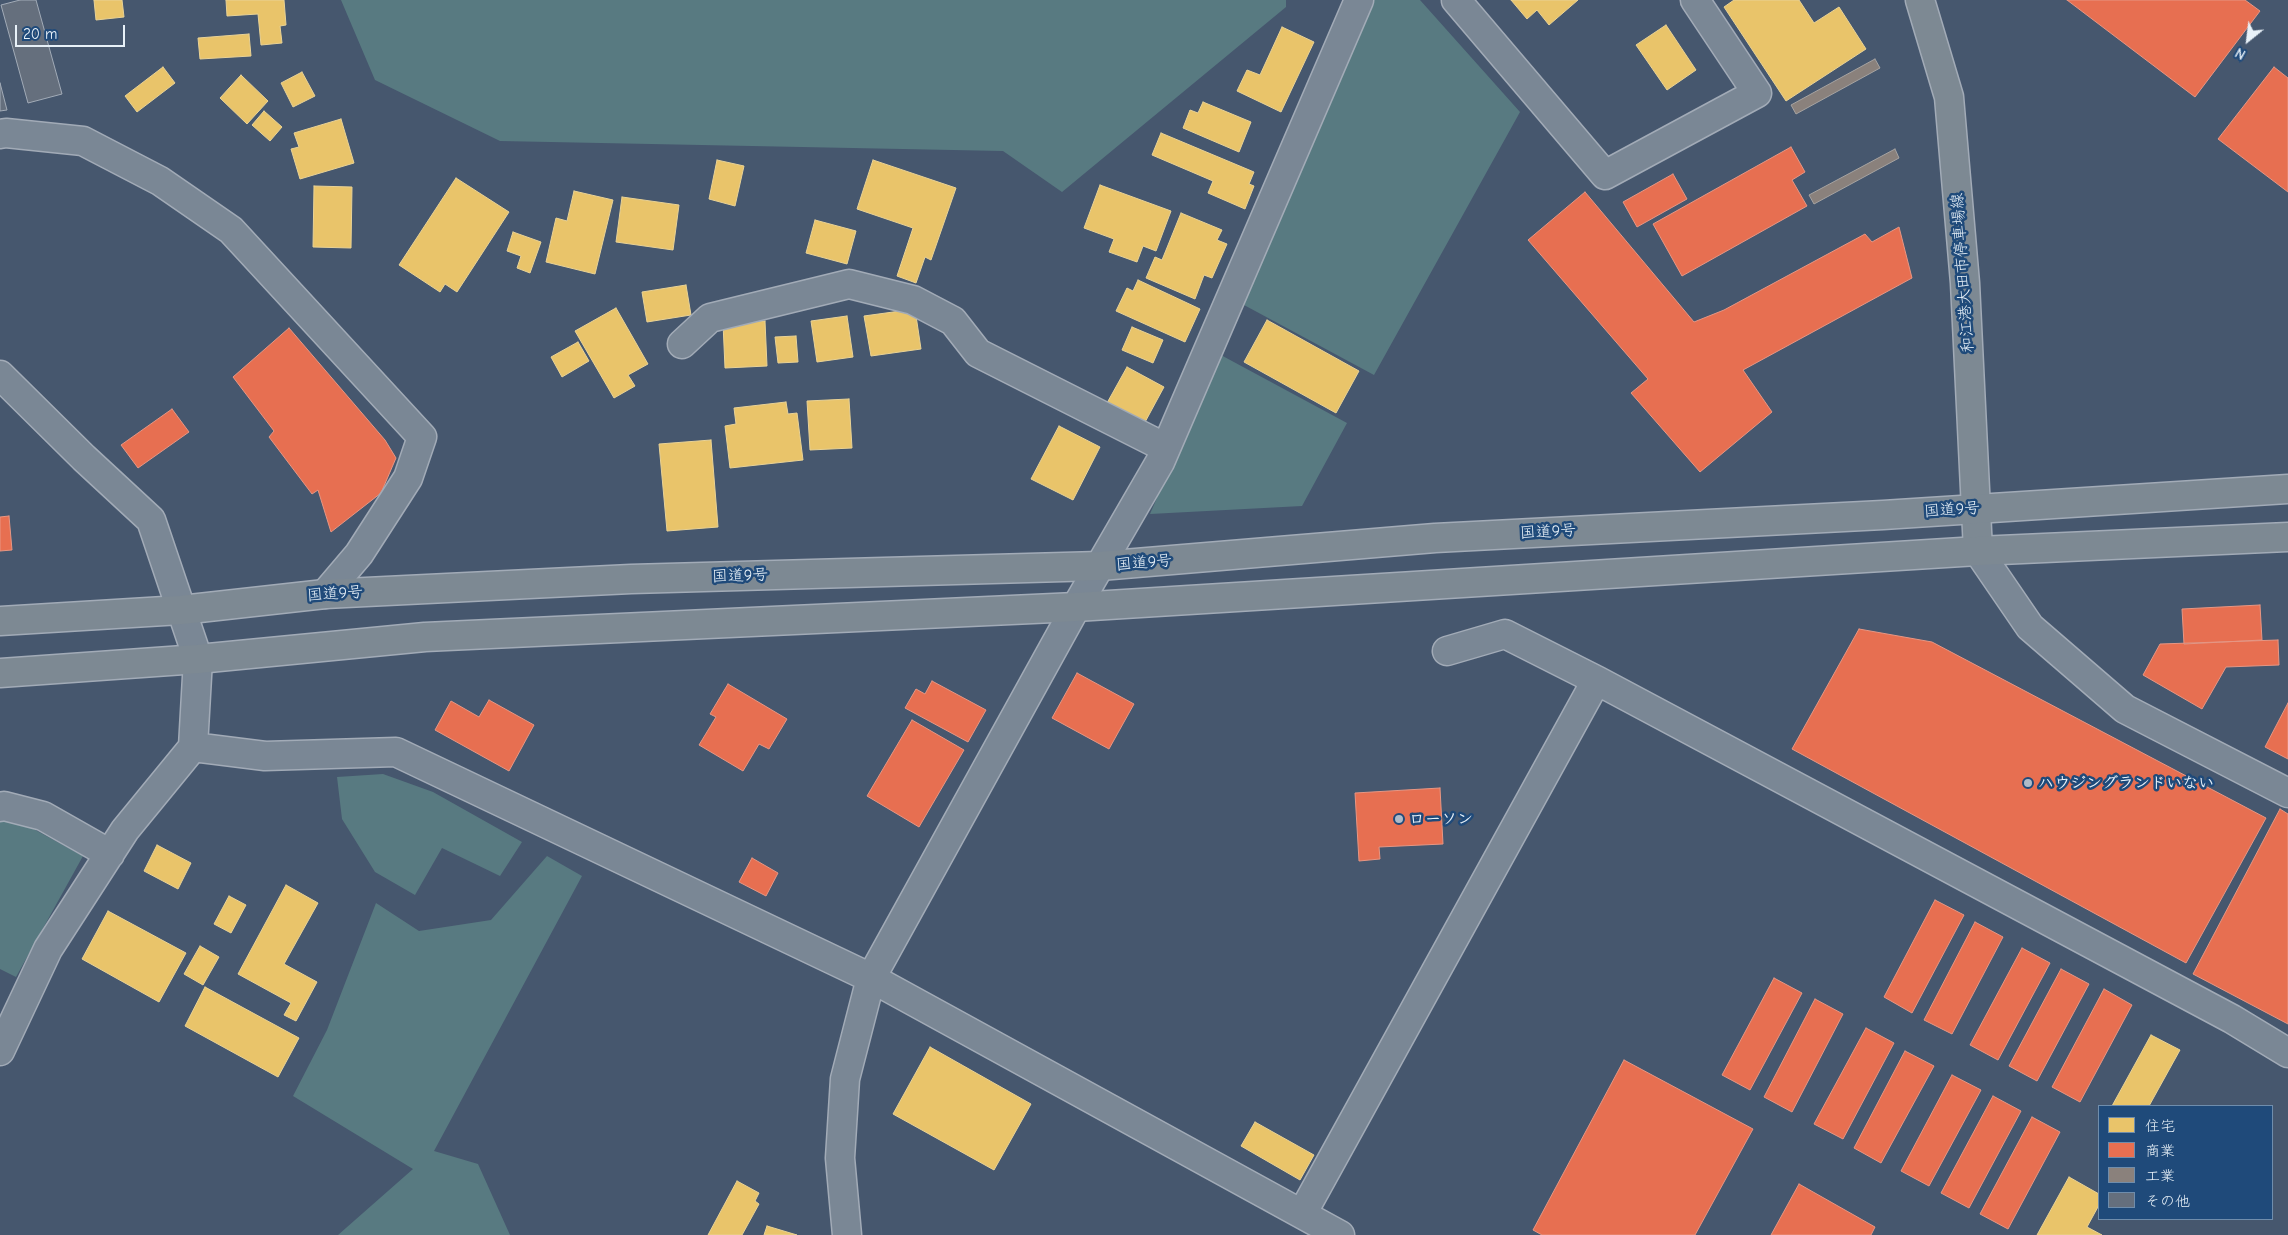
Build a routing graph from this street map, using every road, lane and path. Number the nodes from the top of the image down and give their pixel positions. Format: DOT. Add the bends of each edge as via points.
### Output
graph roads {
  1 [pos="1359,0"];
  2 [pos="1456,0"];
  3 [pos="1695,0"];
  4 [pos="1920,0"];
  5 [pos="0,134"];
  6 [pos="682,344"];
  7 [pos="0,375"];
  8 [pos="1166,448"];
  9 [pos="2288,490"];
  10 [pos="1975,509"];
  11 [pos="2288,537"];
  12 [pos="1978,551"];
  13 [pos="1100,566"];
  14 [pos="325,594"];
  15 [pos="1076,608"];
  16 [pos="181,610"];
  17 [pos="0,621"];
  18 [pos="1447,651"];
  19 [pos="198,659"];
  20 [pos="0,673"];
  21 [pos="1596,681"];
  22 [pos="193,747"];
  23 [pos="2288,793"];
  24 [pos="0,808"];
  25 [pos="110,854"];
  26 [pos="871,978"];
  27 [pos="0,1051"];
  28 [pos="2288,1053"];
  29 [pos="1302,1214"];
  30 [pos="847,1235"];
  31 [pos="1340,1235"];
  1 -- 8 [label="street"];
  2 -- 3 [label="street" via="1605,176 1757,93"];
  4 -- 10 [label="main road, 和江港大田市停車場線" via="1949,97 1966,283"];
  5 -- 14 [label="street" via="83,141 160,181 231,230 422,437 408,478 359,554"];
  6 -- 8 [label="street" via="710,318 849,284 914,300 953,321 978,353"];
  7 -- 16 [label="street" via="152,520"];
  8 -- 13 [label="street"];
  9 -- 10 [label="main road, 国道9号"];
  10 -- 12 [label="main road, 和江港大田市停車場線"];
  10 -- 13 [label="main road, 国道9号" via="1435,538"];
  11 -- 12 [label="main road"];
  12 -- 15 [label="main road"];
  12 -- 23 [label="street" via="2030,627 2125,708"];
  13 -- 14 [label="main road, 国道9号" via="631,579"];
  13 -- 15 [label="street"];
  14 -- 16 [label="main road, 国道9号"];
  15 -- 19 [label="main road" via="425,637"];
  15 -- 26 [label="street"];
  16 -- 17 [label="main road, 国道9号"];
  16 -- 19 [label="street"];
  18 -- 21 [label="street" via="1505,634"];
  19 -- 20 [label="main road"];
  19 -- 22 [label="street"];
  21 -- 28 [label="street" via="2224,1014"];
  21 -- 29 [label="street"];
  22 -- 25 [label="street" via="125,830"];
  22 -- 26 [label="street" via="265,756 396,752"];
  24 -- 25 [label="street" via="4,806 43,816"];
  25 -- 27 [label="street" via="48,949"];
  26 -- 29 [label="street"];
  26 -- 30 [label="street" via="846,1079 840,1158"];
  29 -- 31 [label="street"];
}
